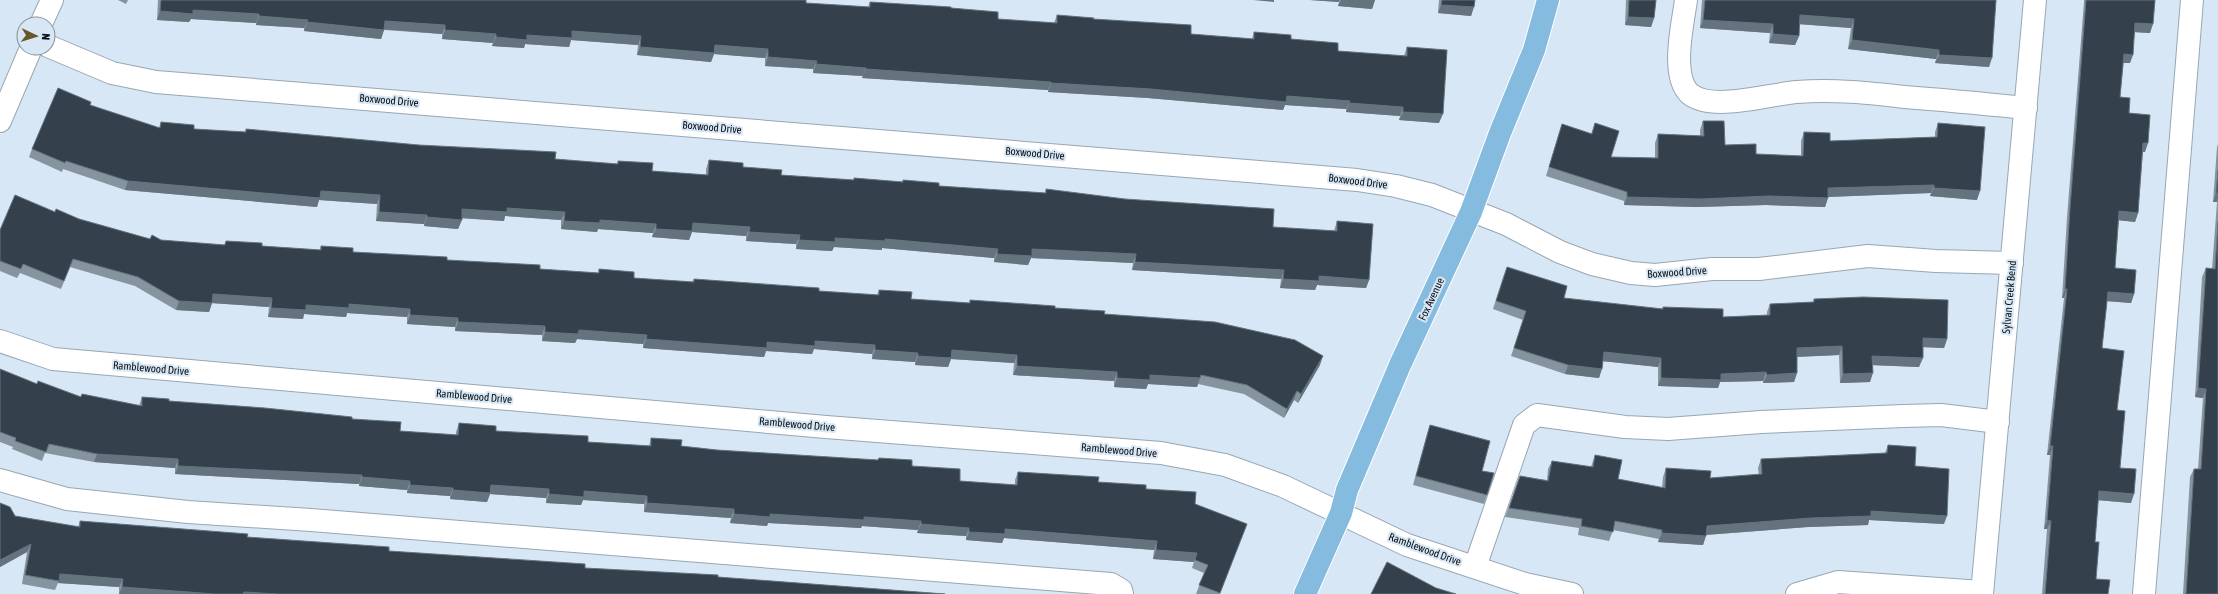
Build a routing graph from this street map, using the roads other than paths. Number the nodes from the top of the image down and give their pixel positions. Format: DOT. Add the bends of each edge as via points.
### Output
graph roads {
  1 [pos="52,0"];
  2 [pos="1548,0"];
  3 [pos="1686,0"];
  4 [pos="2035,0"];
  5 [pos="2192,0"];
  6 [pos="45,16"];
  7 [pos="56,49"];
  8 [pos="28,56"];
  9 [pos="2026,108"];
  10 [pos="0,121"];
  11 [pos="1471,212"];
  12 [pos="2012,263"];
  13 [pos="0,341"];
  14 [pos="1998,422"];
  15 [pos="0,480"];
  16 [pos="1342,513"];
  17 [pos="1474,567"];
  18 [pos="1982,593"];
  19 [pos="1122,594"];
  20 [pos="1305,594"];
  21 [pos="1572,594"];
  22 [pos="1797,594"];
  23 [pos="2144,594"];
  1 -- 6 [label="street"];
  2 -- 11 [label="main road, Fox Avenue" via="1534,50"];
  3 -- 9 [label="street" via="1679,54 1682,78 1690,93 1701,99 1726,102 1796,92 1824,91"];
  4 -- 9 [label="street, Sylvan Creek Bend"];
  5 -- 23 [label="street"];
  7 -- 11 [label="street, Boxwood Drive" via="112,73 156,82 1357,180 1432,195"];
  8 -- 10 [label="street"];
  9 -- 12 [label="street, Sylvan Creek Bend"];
  11 -- 12 [label="street, Boxwood Drive" via="1506,224 1560,252 1631,274 1759,269 1868,256"];
  11 -- 16 [label="main road, Fox Avenue" via="1400,365 1347,490"];
  12 -- 14 [label="street, Sylvan Creek Bend"];
  13 -- 16 [label="street, Ramblewood Drive" via="53,359 1161,454 1225,465 1283,486"];
  14 -- 17 [label="street" via="1941,415 1761,422 1668,429 1626,427 1537,415 1524,425"];
  14 -- 18 [label="street, Sylvan Creek Bend"];
  15 -- 19 [label="street" via="66,499 188,512 1111,584 1121,590"];
  16 -- 17 [label="street, Ramblewood Drive" via="1408,545"];
  16 -- 20 [label="main road, Fox Avenue"];
  17 -- 21 [label="street, Ramblewood Drive" via="1525,584"];
  18 -- 22 [label="street" via="1838,582"];
}
